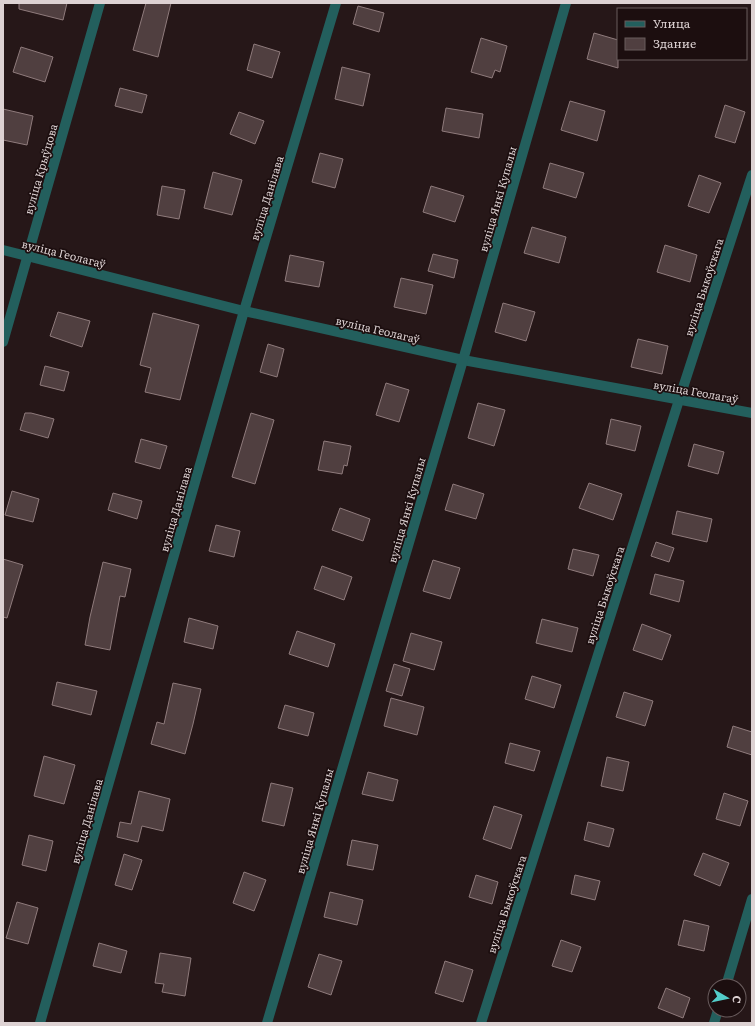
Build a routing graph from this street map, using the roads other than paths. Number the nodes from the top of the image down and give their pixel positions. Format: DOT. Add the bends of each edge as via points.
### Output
graph roads {
  1 [pos="100,3"];
  2 [pos="336,3"];
  3 [pos="566,3"];
  4 [pos="752,175"];
  5 [pos="3,250"];
  6 [pos="28,256"];
  7 [pos="244,312"];
  8 [pos="3,342"];
  9 [pos="463,360"];
  10 [pos="678,400"];
  11 [pos="752,413"];
  12 [pos="752,899"];
  13 [pos="728,978"];
  14 [pos="40,1023"];
  15 [pos="267,1023"];
  16 [pos="481,1023"];
  1 -- 6 [label="street, вуліца Крыўцова"];
  2 -- 7 [label="street, вуліца Данілава"];
  3 -- 9 [label="street, вуліца Янкі Купалы"];
  4 -- 10 [label="street, вуліца Быкоўскага"];
  5 -- 6 [label="street, вуліца Геолагаў"];
  6 -- 7 [label="street, вуліца Геолагаў"];
  6 -- 8 [label="street, вуліца Крыўцова"];
  7 -- 9 [label="street, вуліца Геолагаў"];
  7 -- 14 [label="street, вуліца Данілава"];
  9 -- 10 [label="street, вуліца Геолагаў"];
  9 -- 15 [label="street, вуліца Янкі Купалы"];
  10 -- 11 [label="street, вуліца Геолагаў"];
  10 -- 16 [label="street, вуліца Быкоўскага"];
  12 -- 13 [label="street"];
}
